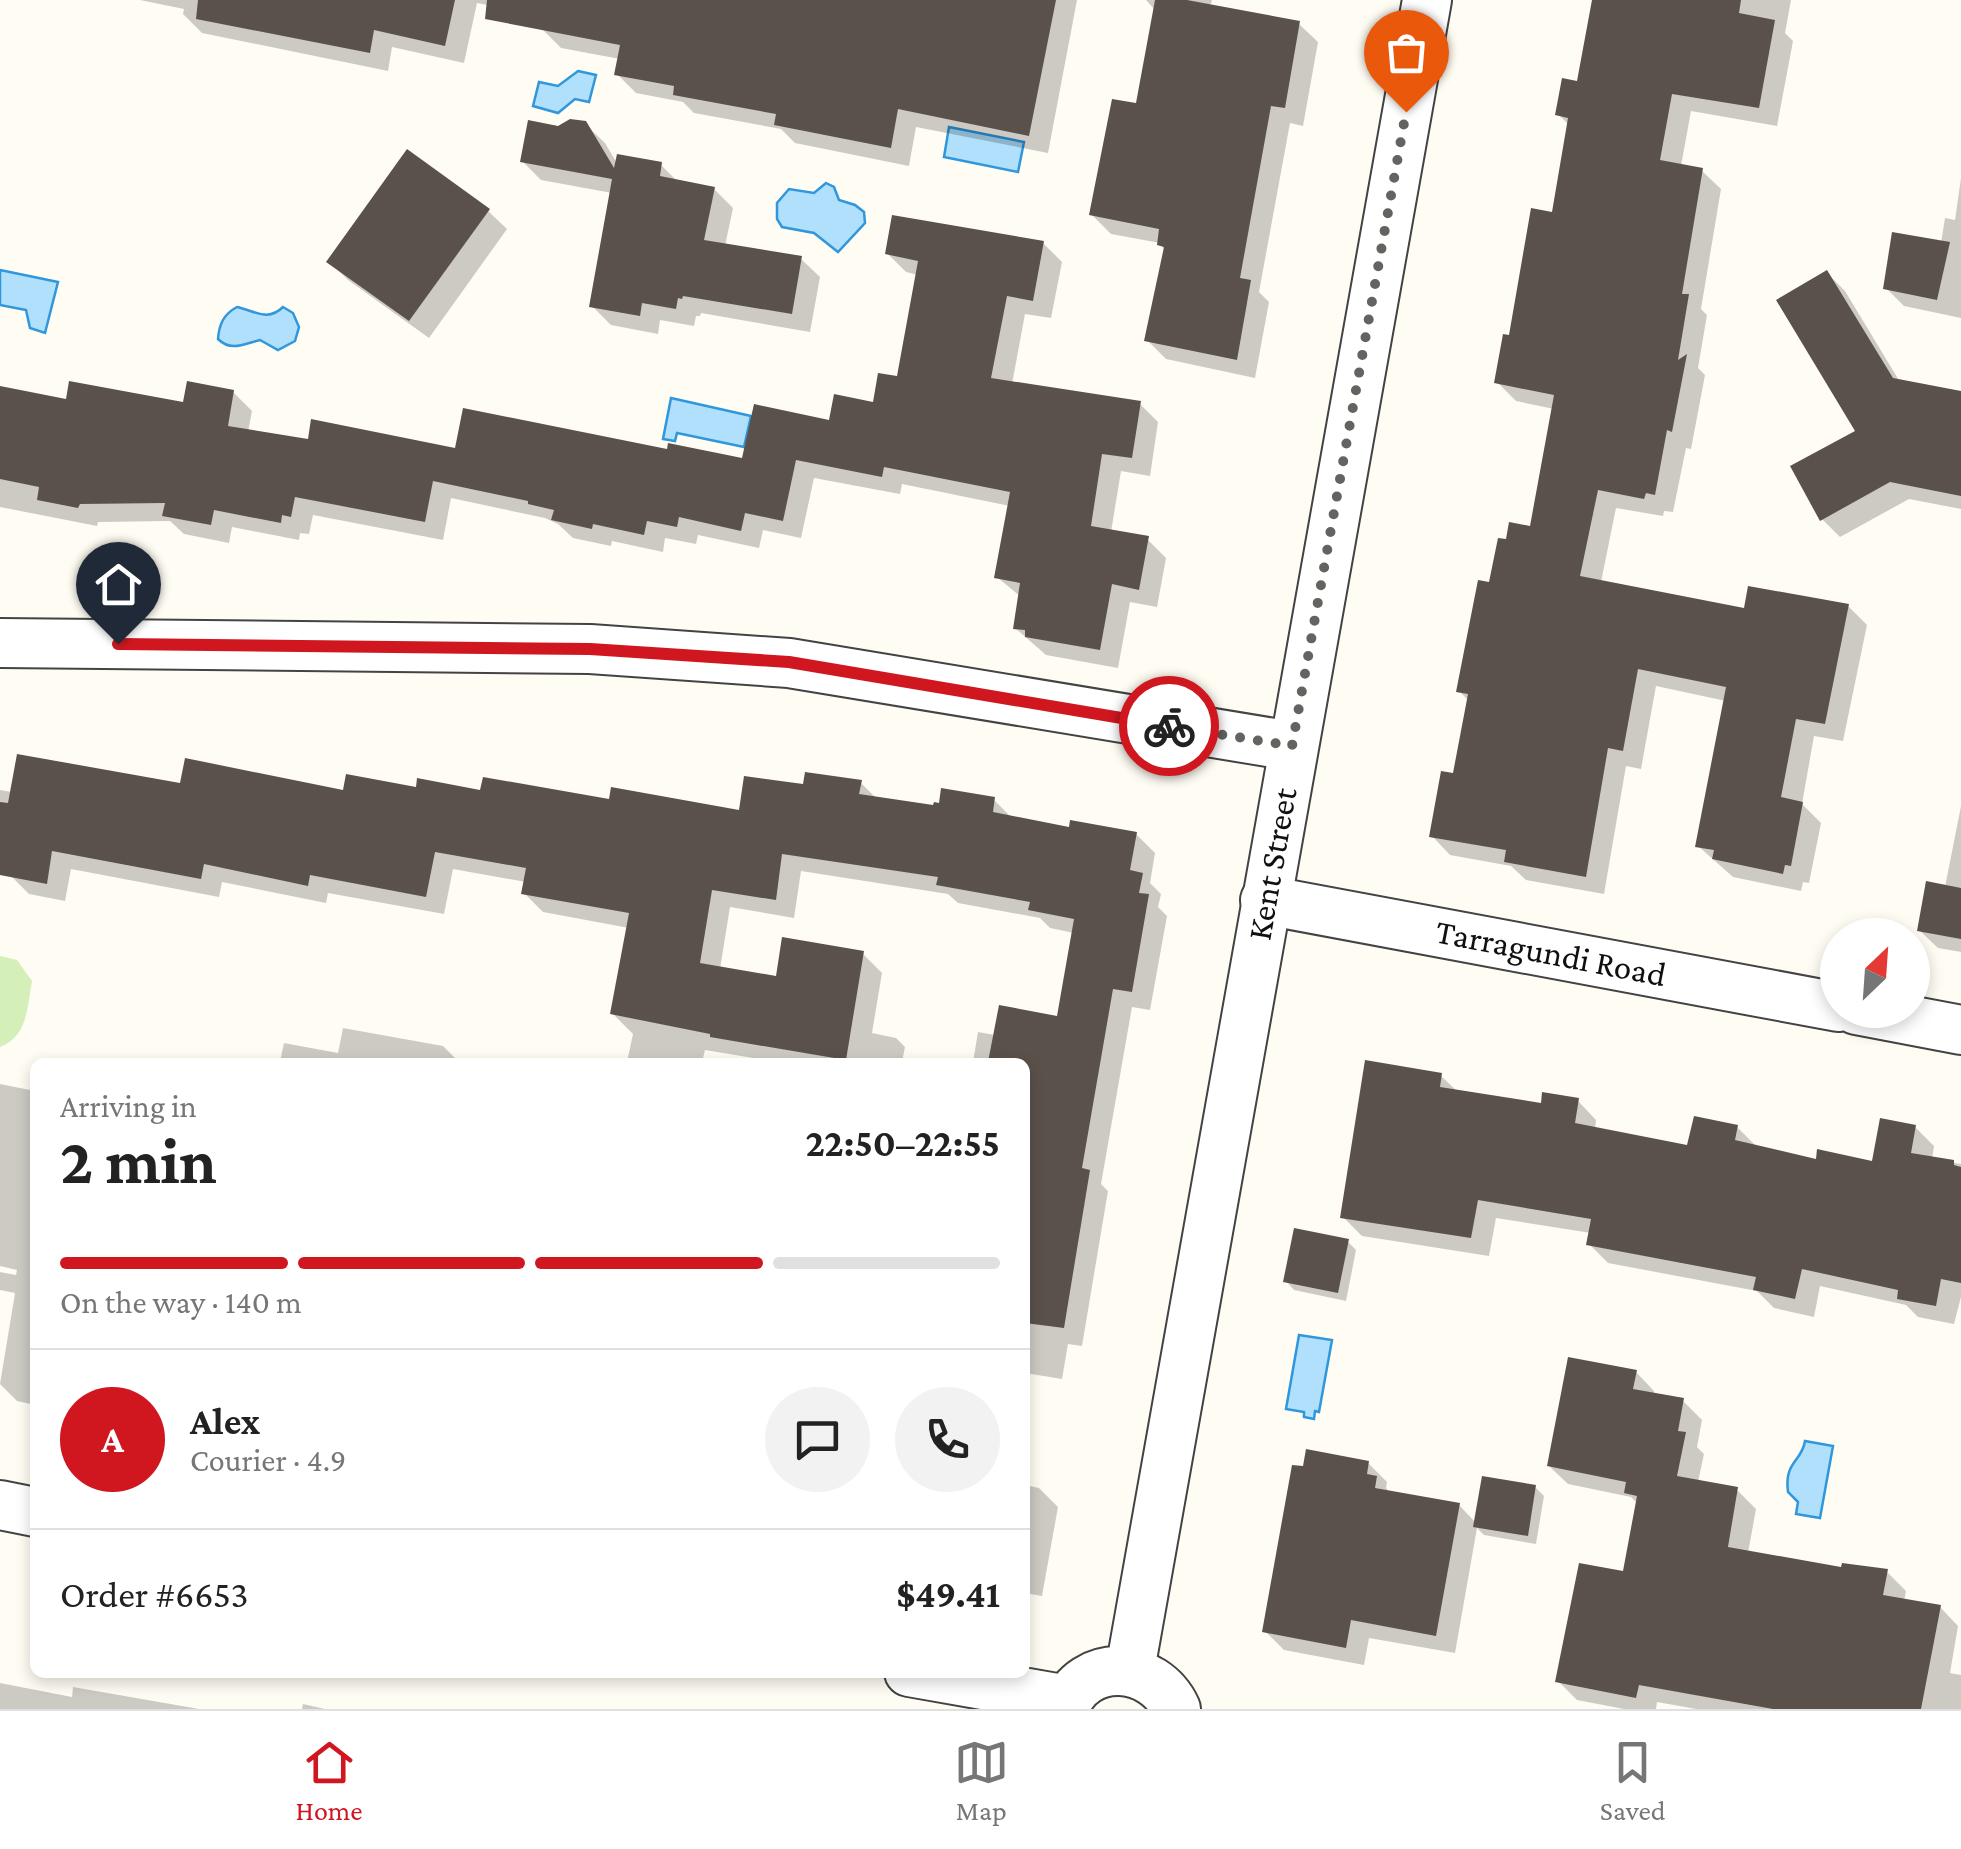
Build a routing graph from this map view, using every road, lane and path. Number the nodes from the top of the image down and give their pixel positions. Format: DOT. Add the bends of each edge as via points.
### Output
graph roads {
  1 [pos="1427,0"];
  2 [pos="0,643"];
  3 [pos="1292,746"];
  4 [pos="1265,900"];
  5 [pos="1820,1003"];
  6 [pos="1930,1024"];
  7 [pos="1961,1030"];
  8 [pos="0,1505"];
  9 [pos="30,1511"];
  10 [pos="1130,1670"];
  11 [pos="938,1678"];
  12 [pos="1066,1705"];
  13 [pos="1176,1709"];
  1 -- 3 [label="street, Kent Street"];
  2 -- 3 [label="street" via="590,649 789,662"];
  3 -- 4 [label="street, Kent Street"];
  4 -- 5 [label="street, Tarragundi Road"];
  4 -- 10 [label="street, Kent Street"];
  6 -- 7 [label="street"];
  8 -- 9 [label="street"];
  10 -- 12 [label="street" via="1094,1676"];
  10 -- 13 [label="street" via="1163,1688"];
  11 -- 12 [label="street"];
}
